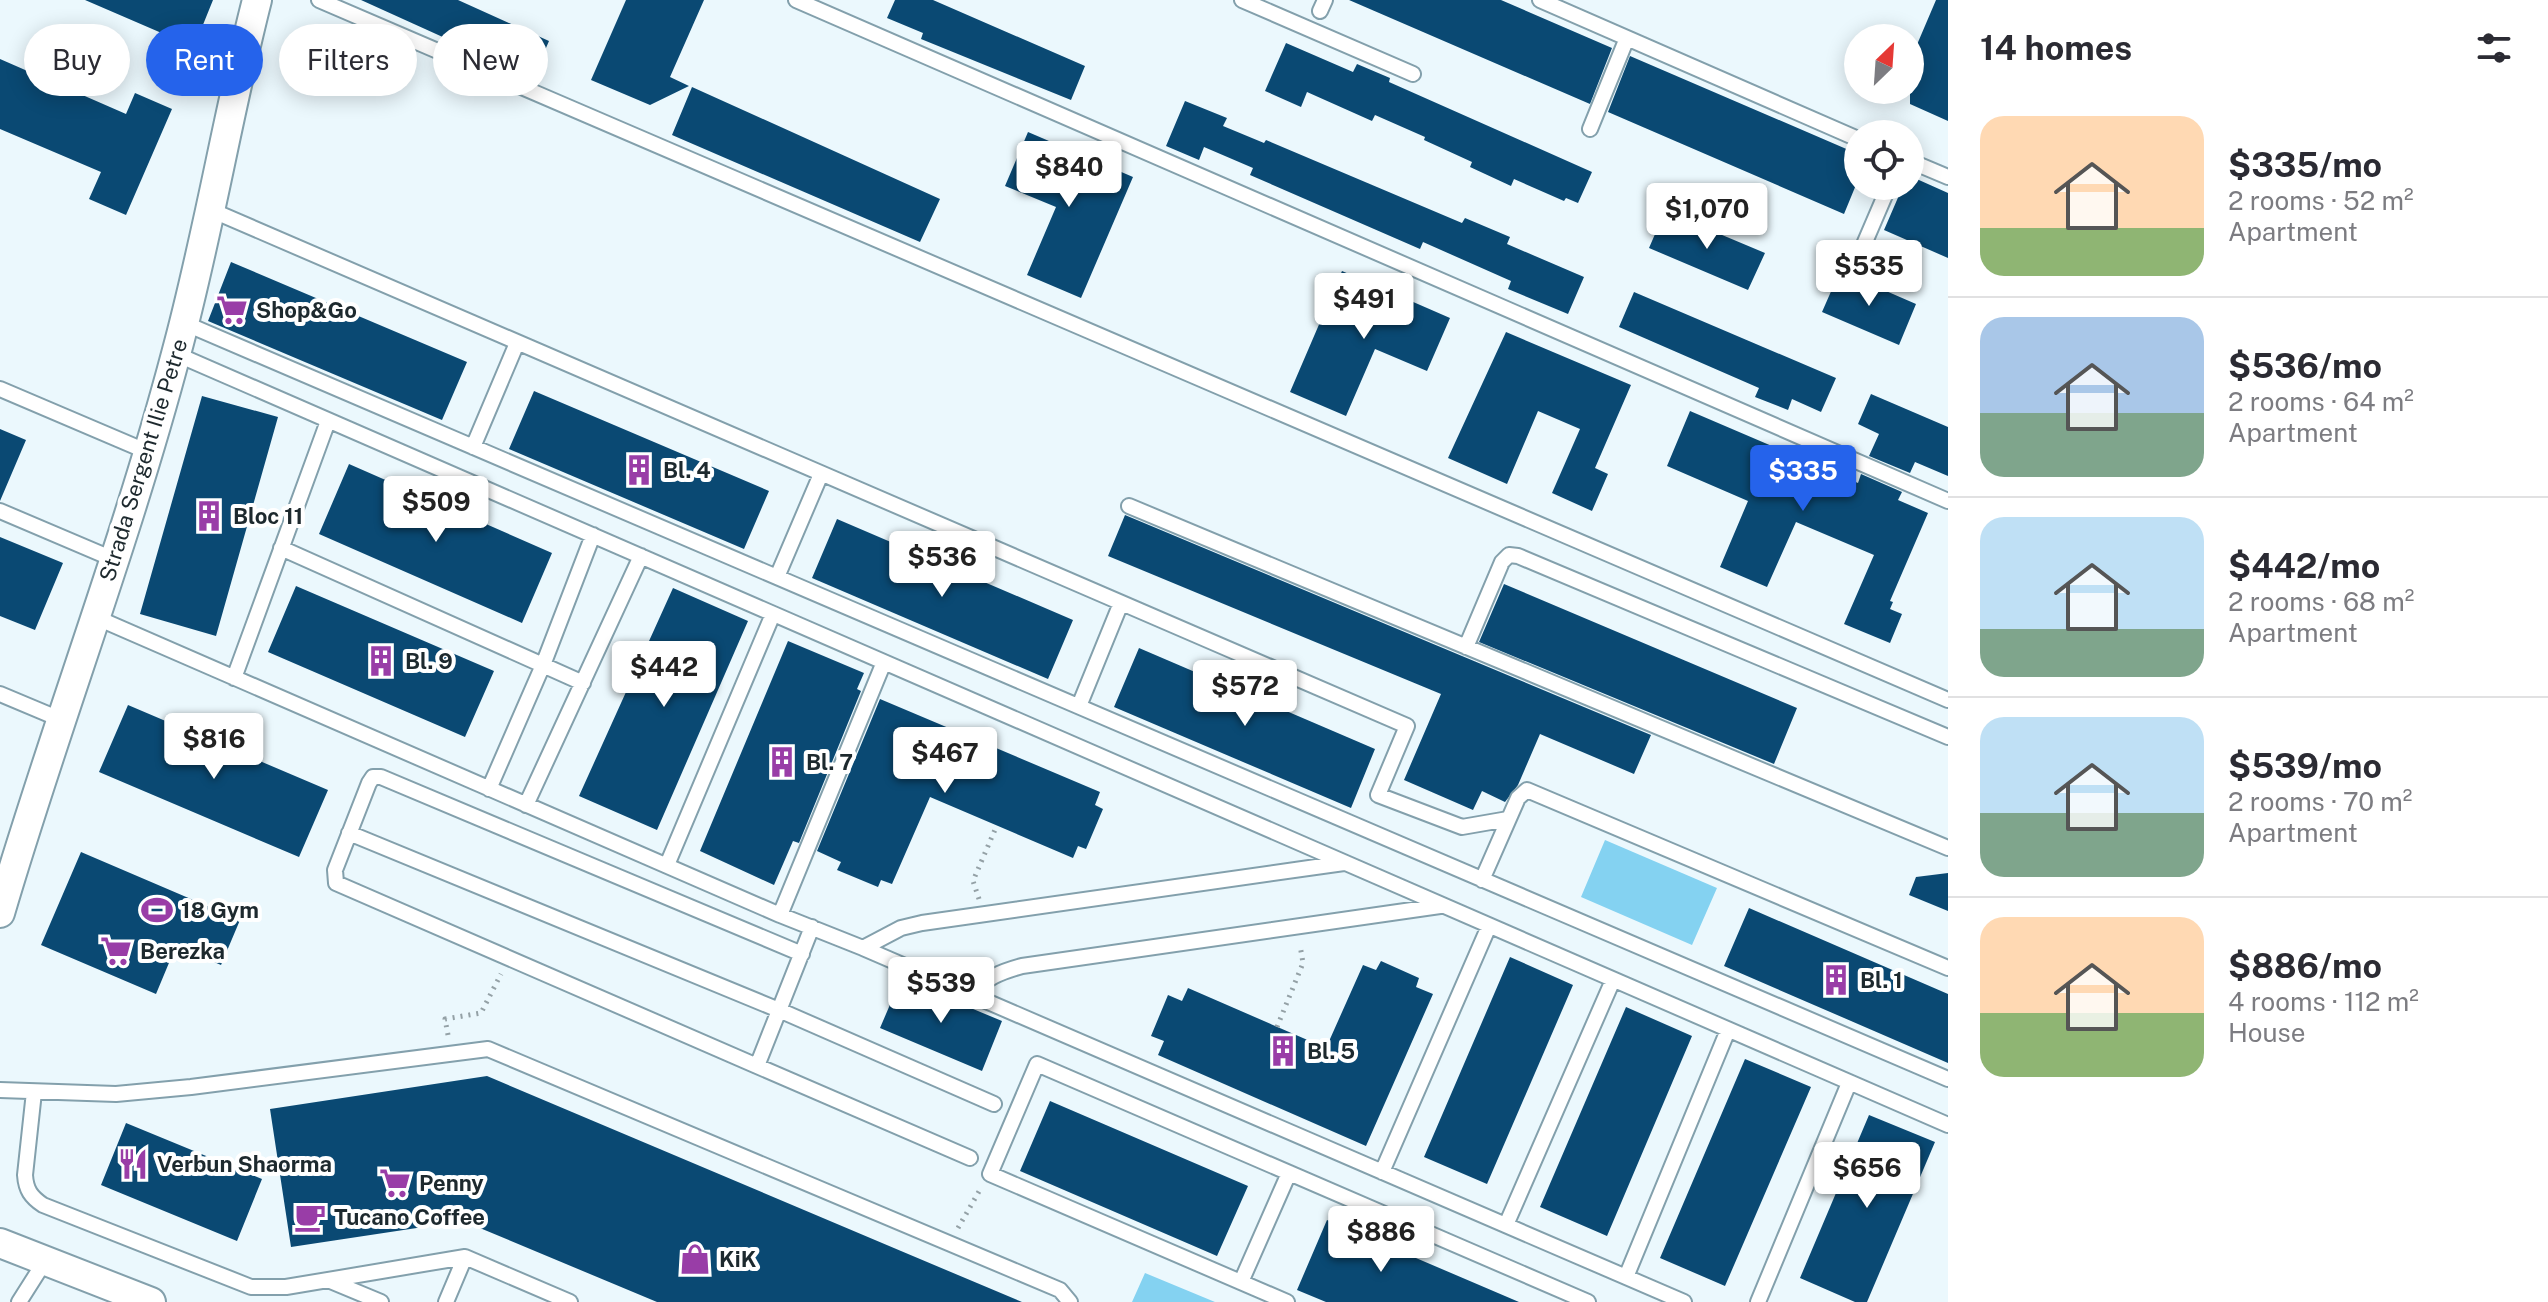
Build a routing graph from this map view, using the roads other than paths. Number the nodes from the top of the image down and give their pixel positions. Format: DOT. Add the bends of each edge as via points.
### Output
graph roads {
  1 [pos="257,0"];
  2 [pos="319,0"];
  3 [pos="796,0"];
  4 [pos="1242,0"];
  5 [pos="1540,0"];
  6 [pos="1627,38"];
  7 [pos="1413,74"];
  8 [pos="1590,129"];
  9 [pos="1844,133"];
  10 [pos="1924,167"];
  11 [pos="1948,177"];
  12 [pos="1883,200"];
  13 [pos="211,210"];
  14 [pos="1862,249"];
  15 [pos="184,323"];
  16 [pos="517,343"];
  17 [pos="176,354"];
  18 [pos="0,389"];
  19 [pos="328,421"];
  20 [pos="473,447"];
  21 [pos="148,452"];
  22 [pos="821,474"];
  23 [pos="1948,501"];
  24 [pos="1129,506"];
  25 [pos="0,511"];
  26 [pos="593,535"];
  27 [pos="281,548"];
  28 [pos="641,556"];
  29 [pos="113,559"];
  30 [pos="777,577"];
  31 [pos="1121,603"];
  32 [pos="773,614"];
  33 [pos="95,617"];
  34 [pos="1466,647"];
  35 [pos="884,662"];
  36 [pos="543,665"];
  37 [pos="234,678"];
  38 [pos="583,683"];
  39 [pos="0,694"];
  40 [pos="1948,700"];
  41 [pos="1079,706"];
  42 [pos="62,720"];
  43 [pos="1948,737"];
  44 [pos="489,789"];
  45 [pos="526,805"];
  46 [pos="1508,819"];
  47 [pos="349,833"];
  48 [pos="1948,848"];
  49 [pos="8,856"];
  50 [pos="1344,863"];
  51 [pos="667,865"];
  52 [pos="1482,880"];
  53 [pos="1443,905"];
  54 [pos="0,913"];
  55 [pos="780,915"];
  56 [pos="1489,926"];
  57 [pos="812,927"];
  58 [pos="863,948"];
  59 [pos="802,954"];
  60 [pos="1948,968"];
  61 [pos="1613,980"];
  62 [pos="970,995"];
  63 [pos="779,1010"];
  64 [pos="1728,1030"];
  65 [pos="757,1066"];
  66 [pos="1948,1079"];
  67 [pos="1849,1083"];
  68 [pos="0,1090"];
  69 [pos="34,1092"];
  70 [pos="994,1104"];
  71 [pos="1948,1125"];
  72 [pos="970,1158"];
  73 [pos="1382,1172"];
  74 [pos="1289,1173"];
  75 [pos="1506,1225"];
  76 [pos="0,1243"];
  77 [pos="465,1257"];
  78 [pos="45,1261"];
  79 [pos="1626,1277"];
  80 [pos="327,1280"];
  81 [pos="1241,1282"];
  82 [pos="21,1301"];
  83 [pos="151,1302"];
  84 [pos="381,1302"];
  85 [pos="446,1302"];
  86 [pos="570,1302"];
  87 [pos="1070,1302"];
  88 [pos="1287,1302"];
  89 [pos="1588,1302"];
  90 [pos="1684,1302"];
  91 [pos="1758,1302"];
  1 -- 13 [label="street, Strada Sergent Ilie Petre"];
  2 -- 40 [label="lane"];
  3 -- 23 [label="lane"];
  4 -- 7 [label="lane"];
  5 -- 6 [label="lane"];
  6 -- 8 [label="lane"];
  6 -- 9 [label="lane"];
  10 -- 11 [label="lane"];
  12 -- 14 [label="lane"];
  13 -- 15 [label="street, Strada Sergent Ilie Petre"];
  13 -- 16 [label="lane"];
  15 -- 17 [label="street, Strada Sergent Ilie Petre"];
  15 -- 20 [label="lane"];
  16 -- 20 [label="lane"];
  16 -- 22 [label="lane"];
  17 -- 19 [label="lane"];
  17 -- 21 [label="street, Strada Sergent Ilie Petre"];
  18 -- 21 [label="lane"];
  19 -- 26 [label="lane"];
  19 -- 27 [label="lane"];
  20 -- 30 [label="lane"];
  21 -- 29 [label="street, Strada Sergent Ilie Petre"];
  22 -- 30 [label="lane"];
  22 -- 31 [label="lane"];
  24 -- 34 [label="lane"];
  25 -- 29 [label="lane"];
  26 -- 28 [label="lane"];
  26 -- 36 [label="lane"];
  27 -- 36 [label="lane"];
  27 -- 37 [label="lane"];
  28 -- 32 [label="lane"];
  28 -- 38 [label="lane"];
  29 -- 33 [label="street, Strada Sergent Ilie Petre"];
  30 -- 41 [label="lane"];
  31 -- 41 [label="lane"];
  31 -- 46 [label="lane" via="1407,726 1378,795 1462,827"];
  32 -- 35 [label="lane"];
  32 -- 51 [label="lane"];
  33 -- 37 [label="lane"];
  33 -- 42 [label="street, Strada Sergent Ilie Petre"];
  34 -- 43 [label="lane" via="1502,562 1509,555 1518,556"];
  34 -- 48 [label="lane"];
  35 -- 50 [label="lane"];
  35 -- 55 [label="lane"];
  36 -- 38 [label="lane"];
  36 -- 44 [label="lane"];
  37 -- 44 [label="lane"];
  38 -- 45 [label="lane"];
  39 -- 42 [label="lane"];
  41 -- 52 [label="lane"];
  42 -- 49 [label="street, Strada Sergent Ilie Petre"];
  44 -- 45 [label="lane"];
  45 -- 51 [label="lane"];
  46 -- 52 [label="lane"];
  46 -- 60 [label="lane" via="1527,790 1542,795"];
  47 -- 59 [label="lane" via="369,783 381,777"];
  47 -- 63 [label="lane"];
  47 -- 65 [label="lane" via="335,870 336,883"];
  49 -- 54 [label="street, Strada Sergent Ilie Petre"];
  50 -- 53 [label="lane"];
  50 -- 58 [label="lane" via="901,928"];
  51 -- 55 [label="lane"];
  52 -- 66 [label="lane"];
  53 -- 56 [label="lane"];
  53 -- 62 [label="lane" via="1022,966 984,980"];
  55 -- 57 [label="lane"];
  56 -- 61 [label="lane"];
  56 -- 73 [label="lane"];
  57 -- 58 [label="lane"];
  57 -- 59 [label="lane"];
  58 -- 62 [label="lane"];
  59 -- 63 [label="lane"];
  61 -- 64 [label="lane"];
  61 -- 75 [label="lane"];
  62 -- 73 [label="lane"];
  63 -- 65 [label="lane"];
  63 -- 70 [label="lane"];
  64 -- 67 [label="lane"];
  64 -- 79 [label="lane"];
  65 -- 72 [label="lane"];
  67 -- 71 [label="lane"];
  67 -- 91 [label="lane"];
  68 -- 69 [label="lane"];
  69 -- 80 [label="lane" via="26,1187 32,1198 251,1287"];
  69 -- 87 [label="lane" via="116,1094 477,1048 498,1051 1060,1290"];
  73 -- 75 [label="lane"];
  74 -- 81 [label="lane"];
  74 -- 81 [label="lane" via="1037,1064 990,1174"];
  74 -- 89 [label="lane"];
  75 -- 79 [label="lane"];
  76 -- 78 [label="street"];
  77 -- 80 [label="lane"];
  77 -- 85 [label="lane"];
  77 -- 86 [label="lane"];
  78 -- 82 [label="lane"];
  78 -- 83 [label="street"];
  79 -- 90 [label="lane"];
  80 -- 84 [label="lane"];
  81 -- 88 [label="lane"];
}
